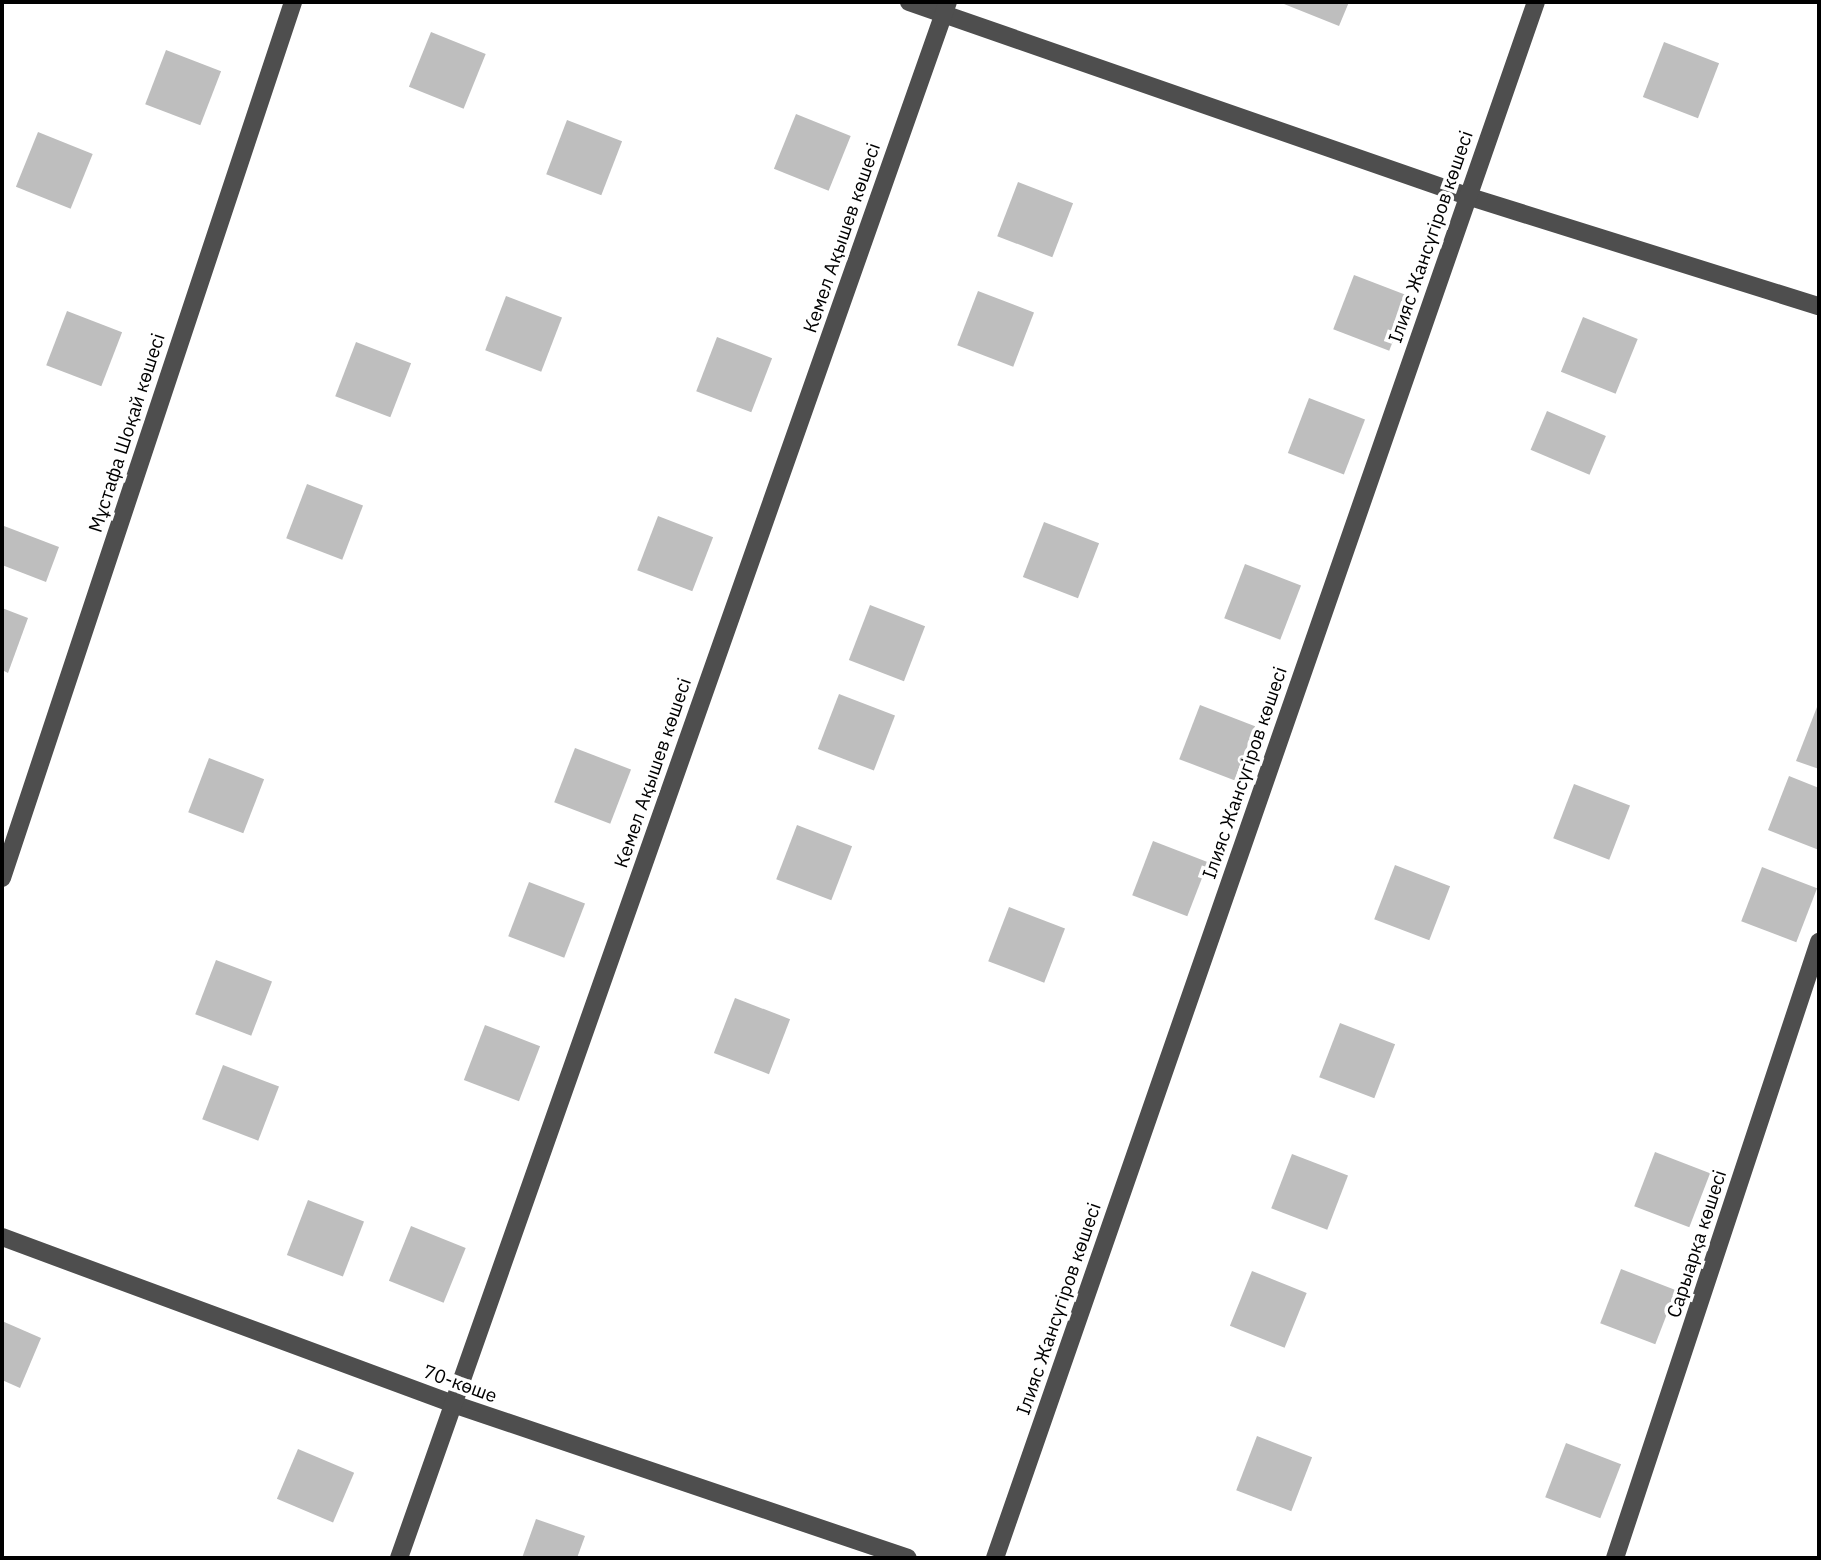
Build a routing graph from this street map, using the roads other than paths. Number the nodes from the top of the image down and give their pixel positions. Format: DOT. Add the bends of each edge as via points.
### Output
graph roads {
  1 [pos="293,2"];
  2 [pos="909,2"];
  3 [pos="1536,2"];
  4 [pos="946,9"];
  5 [pos="1467,195"];
  6 [pos="1819,306"];
  7 [pos="2,878"];
  8 [pos="1819,942"];
  9 [pos="2,1237"];
  10 [pos="453,1404"];
  11 [pos="399,1558"];
  12 [pos="908,1558"];
  13 [pos="995,1558"];
  14 [pos="1615,1558"];
  1 -- 7 [label="street, Мұстафа Шоқай көшесі"];
  2 -- 4 [label="street"];
  3 -- 5 [label="street, Ілияс Жансүгіров көшесі"];
  4 -- 5 [label="street"];
  4 -- 10 [label="street, Кемел Ақышев көшесі"];
  5 -- 6 [label="street"];
  5 -- 13 [label="street, Ілияс Жансүгіров көшесі"];
  8 -- 14 [label="street, Сарыарқа көшесі"];
  9 -- 10 [label="street, 70-көше"];
  10 -- 11 [label="street, Кемел Ақышев көшесі"];
  10 -- 12 [label="street, 70-көше"];
}
